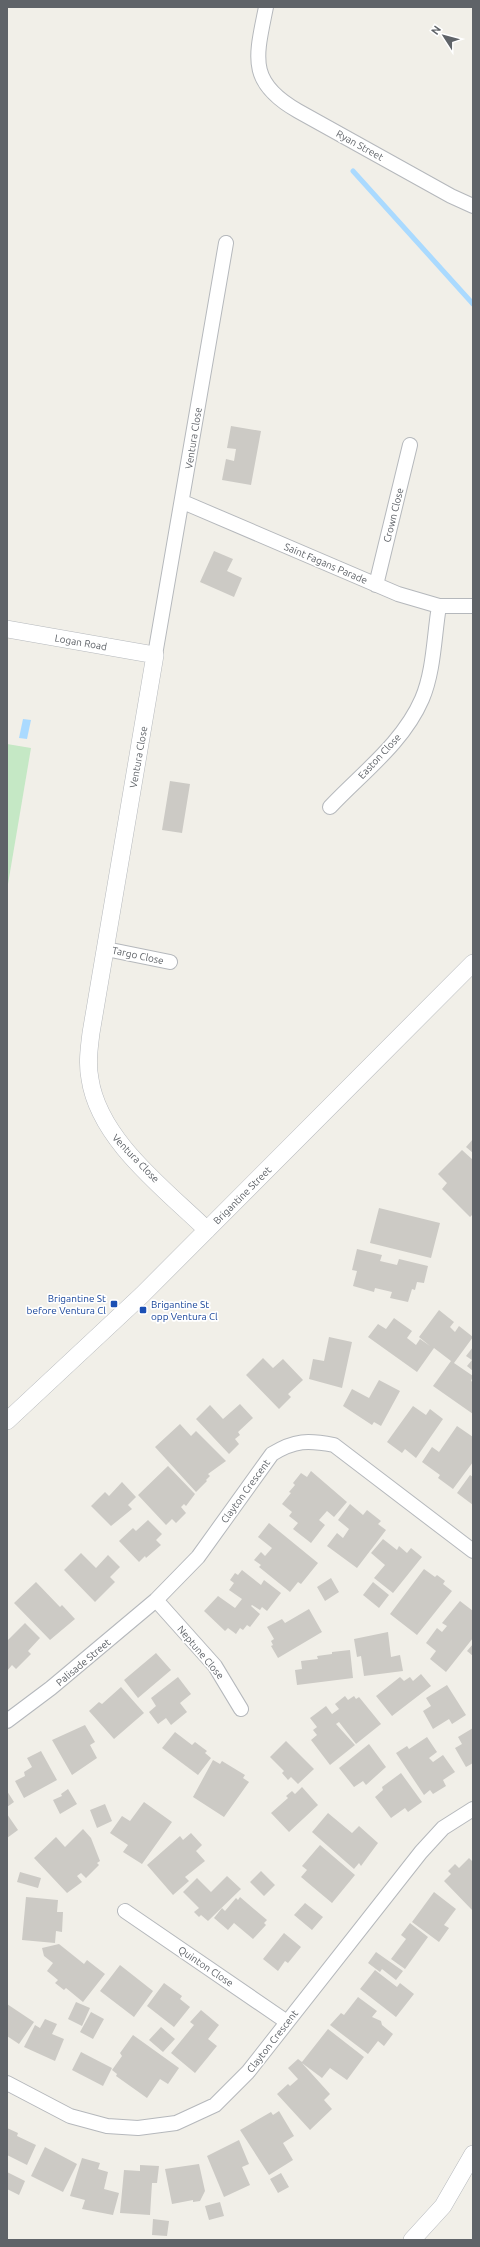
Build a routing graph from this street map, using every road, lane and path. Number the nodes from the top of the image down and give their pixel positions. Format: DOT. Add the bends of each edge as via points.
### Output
graph roads {
  1 [pos="266,7"];
  2 [pos="473,206"];
  3 [pos="226,243"];
  4 [pos="410,445"];
  5 [pos="183,502"];
  6 [pos="376,585"];
  7 [pos="439,606"];
  8 [pos="473,606"];
  9 [pos="7,629"];
  10 [pos="155,655"];
  11 [pos="330,807"];
  12 [pos="106,949"];
  13 [pos="170,962"];
  14 [pos="473,963"];
  15 [pos="207,1230"];
  16 [pos="7,1421"];
  17 [pos="473,1551"];
  18 [pos="156,1600"];
  19 [pos="241,1709"];
  20 [pos="7,1721"];
  21 [pos="473,1809"];
  22 [pos="125,1911"];
  23 [pos="287,2022"];
  24 [pos="7,2083"];
  25 [pos="473,2154"];
  26 [pos="412,2240"];
  1 -- 2 [label="street, Ryan Street" via="258,50 260,70 268,87 280,101"];
  3 -- 5 [label="street, Ventura Close"];
  4 -- 6 [label="street, Crown Close"];
  5 -- 6 [label="street, Saint Fagans Parade"];
  5 -- 10 [label="street, Ventura Close"];
  6 -- 7 [label="street, Saint Fagans Parade"];
  7 -- 8 [label="street, Saint Fagans Parade"];
  7 -- 11 [label="street, Easton Close" via="428,681 414,715 391,746"];
  9 -- 10 [label="street, Logan Road"];
  10 -- 12 [label="street, Ventura Close"];
  12 -- 13 [label="street, Targo Close"];
  12 -- 15 [label="street, Ventura Close" via="88,1059 94,1097 107,1127 126,1150"];
  14 -- 15 [label="street, Brigantine Street"];
  15 -- 16 [label="street, Brigantine Street" via="51,1382"];
  17 -- 18 [label="street, Clayton Crescent" via="334,1445 310,1440 287,1445 272,1454 198,1556"];
  18 -- 19 [label="street, Neptune Close" via="215,1666"];
  18 -- 20 [label="street, Palisade Street" via="51,1688"];
  21 -- 23 [label="street, Clayton Crescent" via="443,1828 421,1852"];
  22 -- 23 [label="street, Quinton Close"];
  23 -- 24 [label="street, Clayton Crescent" via="248,2072 215,2105 176,2124 138,2128 107,2126 70,2116"];
  25 -- 26 [label="street" via="443,2206"];
}
